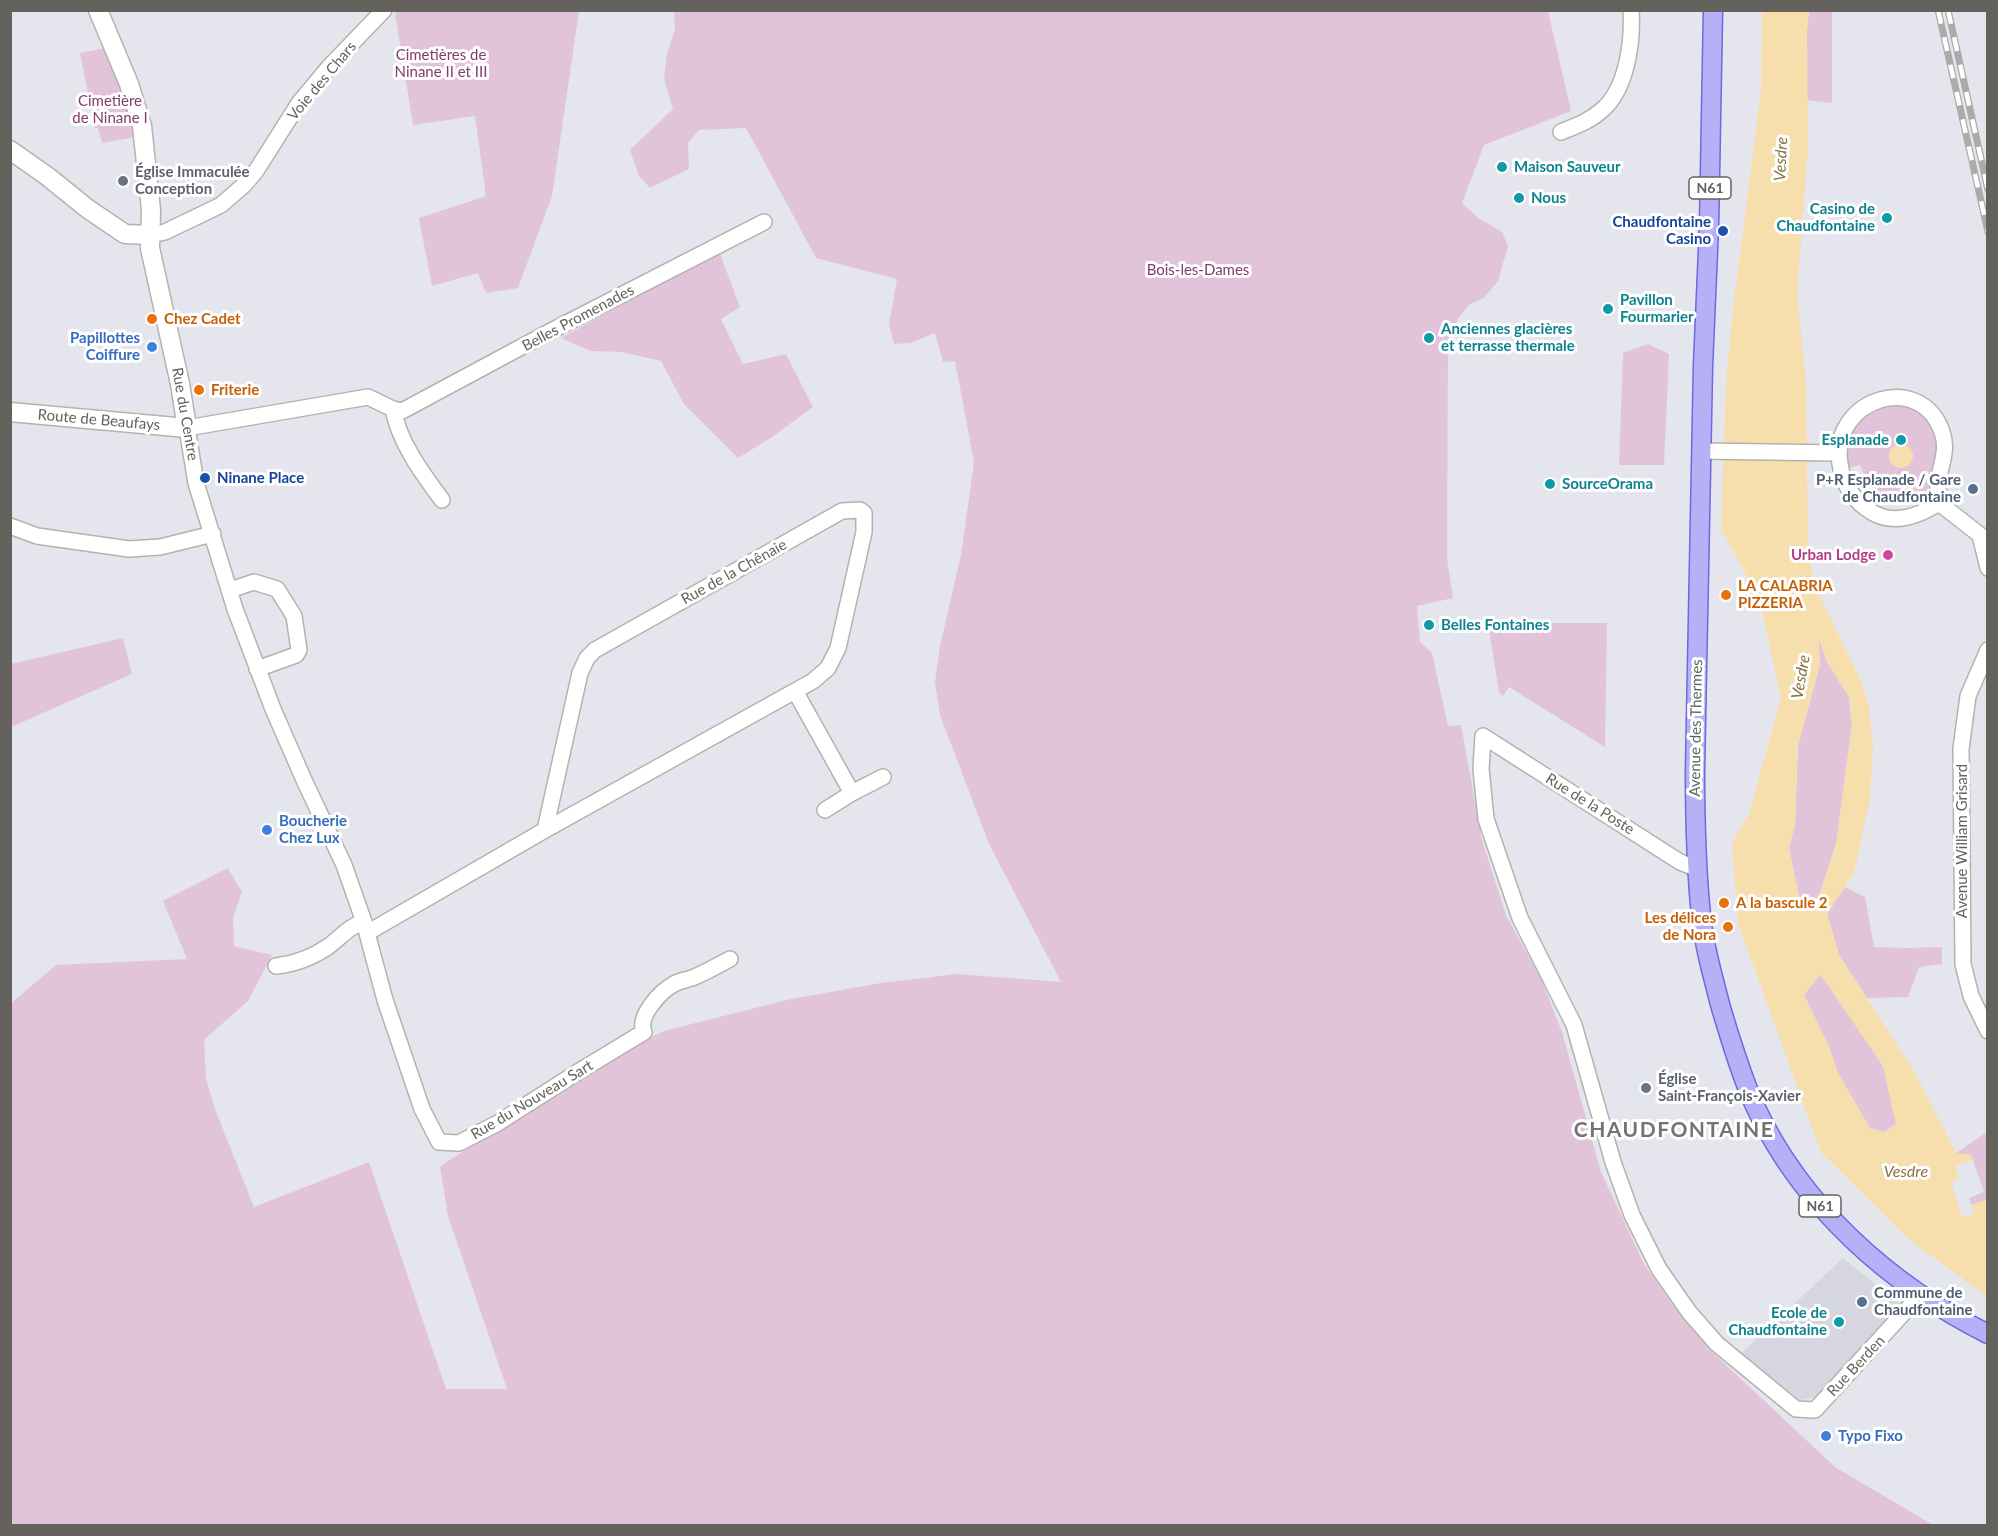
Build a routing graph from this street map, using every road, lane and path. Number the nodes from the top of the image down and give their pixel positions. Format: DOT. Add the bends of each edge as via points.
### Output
graph roads {
  1 [pos="98,10"];
  2 [pos="384,10"];
  3 [pos="1631,10"];
  4 [pos="1713,10"];
  5 [pos="1561,132"];
  6 [pos="10,150"];
  7 [pos="764,222"];
  8 [pos="150,235"];
  9 [pos="393,409"];
  10 [pos="10,412"];
  11 [pos="187,428"];
  12 [pos="1701,451"];
  13 [pos="1838,453"];
  14 [pos="442,500"];
  15 [pos="1940,503"];
  16 [pos="10,526"];
  17 [pos="213,534"];
  18 [pos="1984,536"];
  19 [pos="1988,568"];
  20 [pos="230,590"];
  21 [pos="1988,650"];
  22 [pos="257,669"];
  23 [pos="795,691"];
  24 [pos="883,777"];
  25 [pos="852,793"];
  26 [pos="825,810"];
  27 [pos="545,830"];
  28 [pos="1698,869"];
  29 [pos="365,928"];
  30 [pos="730,959"];
  31 [pos="276,966"];
  32 [pos="1988,1031"];
  33 [pos="1920,1296"];
  34 [pos="1988,1334"];
  35 [pos="1815,1410"];
  1 -- 8 [label="street, Rue du Centre" via="142,126"];
  2 -- 8 [label="street, Voie des Chars" via="299,104 244,185 221,205 165,232"];
  3 -- 5 [label="street" via="1629,59 1620,84 1604,109 1588,121"];
  4 -- 12 [label="main road, Avenue des Thermes / N61"];
  6 -- 8 [label="street" via="125,234"];
  7 -- 9 [label="street, Belles Promenades" via="402,411"];
  8 -- 11 [label="street, Rue du Centre"];
  9 -- 11 [label="street" via="368,397"];
  9 -- 14 [label="street" via="396,425"];
  10 -- 11 [label="street, Route de Beaufays"];
  11 -- 17 [label="street, Rue du Centre" via="196,483"];
  12 -- 13 [label="street"];
  12 -- 28 [label="main road, Avenue des Thermes / N61" via="1695,770"];
  13 -- 15 [label="street" via="1848,491 1872,513 1903,519"];
  13 -- 15 [label="street" via="1842,434 1851,419 1867,405 1886,398 1912,400 1932,415 1943,437"];
  15 -- 18 [label="street"];
  16 -- 17 [label="street" via="37,536 129,549 160,547"];
  17 -- 20 [label="street, Rue du Centre"];
  18 -- 19 [label="street"];
  20 -- 22 [label="street, Rue du Centre"];
  20 -- 22 [label="street" via="254,582 277,590 294,616 299,650 296,655"];
  21 -- 32 [label="street, Avenue William Grisard" via="1968,696 1961,749 1963,964 1971,996"];
  22 -- 29 [label="street, Rue du Centre" via="344,865"];
  23 -- 25 [label="street"];
  23 -- 27 [label="street, Rue de la Chênaie"];
  23 -- 27 [label="street, Rue de la Chênaie" via="828,668 838,648 864,531 864,513 860,510 842,511 587,658 580,674"];
  24 -- 25 [label="street"];
  25 -- 26 [label="street"];
  27 -- 29 [label="street, Rue de la Chênaie"];
  28 -- 33 [label="main road, Avenue des Thermes / N61" via="1709,963 1756,1108 1779,1151 1816,1202 1868,1254"];
  28 -- 35 [label="street, Rue de la Poste" via="1680,862 1483,736 1481,769 1486,819 1520,918 1574,1025 1632,1215 1659,1269 1717,1344 1796,1409"];
  29 -- 30 [label="street, Rue du Nouveau Sart" via="418,1098 439,1142 459,1143 498,1123 644,1032 644,1016 673,984"];
  29 -- 31 [label="street, Rue de la Chênaie" via="353,925 310,957"];
  33 -- 34 [label="main road, Avenue des Thermes / N61"];
  33 -- 35 [label="street, Rue Berden"];
}
